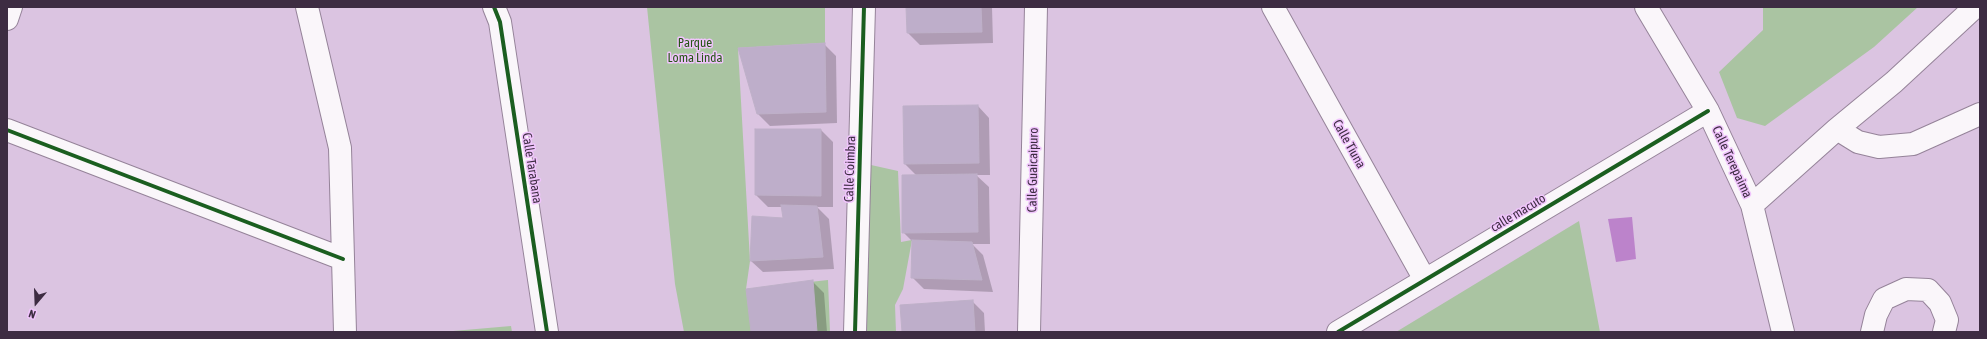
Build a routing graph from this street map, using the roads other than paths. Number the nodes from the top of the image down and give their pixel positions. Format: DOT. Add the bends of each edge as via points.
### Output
graph roads {
  1 [pos="11,7"];
  2 [pos="307,7"];
  3 [pos="864,7"];
  4 [pos="1036,7"];
  5 [pos="1273,7"];
  6 [pos="1646,7"];
  7 [pos="1975,7"];
  8 [pos="499,12"];
  9 [pos="7,19"];
  10 [pos="1708,111"];
  11 [pos="1980,114"];
  12 [pos="1837,129"];
  13 [pos="7,130"];
  14 [pos="1752,205"];
  15 [pos="343,259"];
  16 [pos="1425,280"];
  17 [pos="345,332"];
  18 [pos="547,332"];
  19 [pos="855,332"];
  20 [pos="1029,332"];
  21 [pos="1338,332"];
  22 [pos="1783,332"];
  23 [pos="1872,332"];
  24 [pos="1944,332"];
  1 -- 9 [label="street"];
  2 -- 15 [label="street" via="340,148"];
  3 -- 19 [label="street, Calle Coimbra"];
  4 -- 20 [label="street, Calle Guaicaipuro"];
  5 -- 16 [label="street, Calle Tiuna"];
  6 -- 10 [label="street, Calle Terepaima"];
  7 -- 12 [label="street" via="1894,82"];
  8 -- 18 [label="street, Calle Tarabana"];
  10 -- 14 [label="street, Calle Terepaima"];
  10 -- 16 [label="street, calle macuto"];
  11 -- 12 [label="street" via="1913,144 1879,147 1858,142"];
  12 -- 14 [label="street"];
  13 -- 15 [label="street"];
  14 -- 22 [label="street, Calle Terepaima"];
  15 -- 17 [label="street"];
  16 -- 21 [label="street, calle macuto"];
  23 -- 24 [label="street" via="1876,315 1884,299 1906,289 1928,290 1940,303 1947,320"];
}
